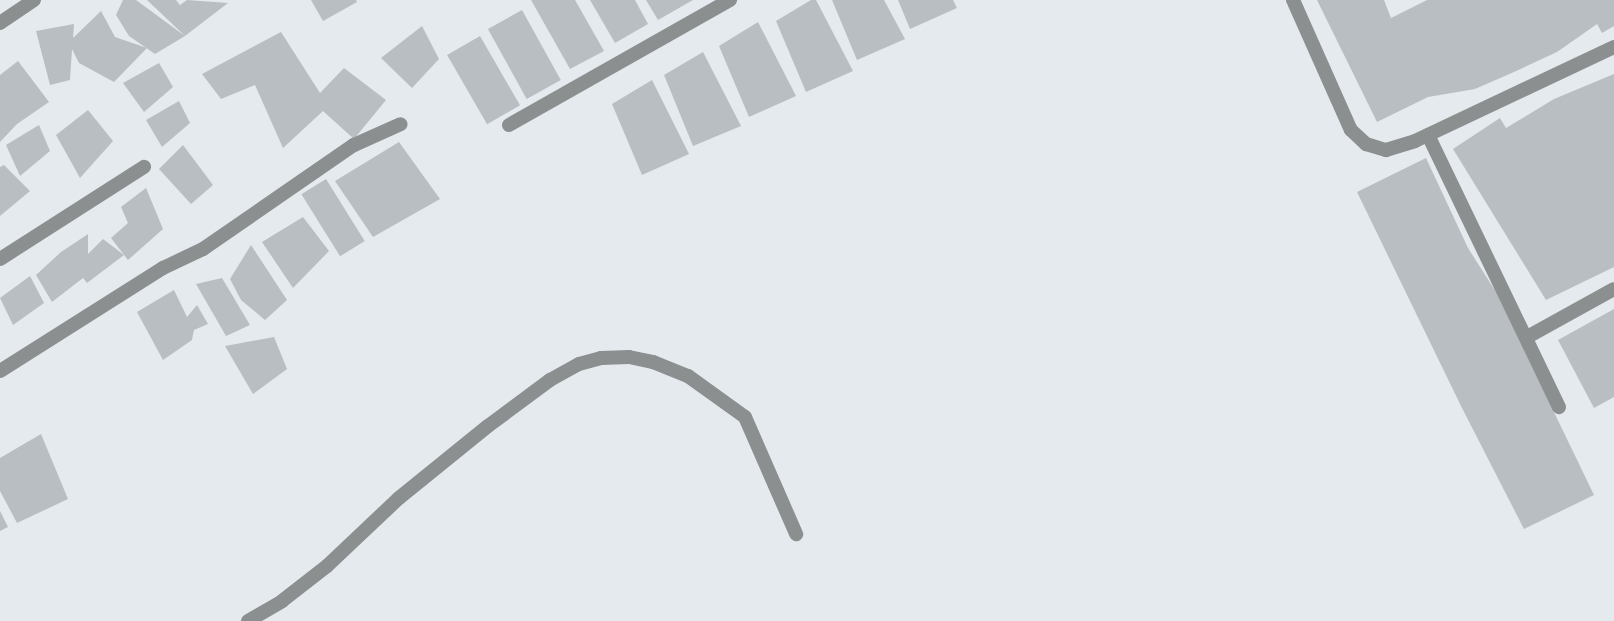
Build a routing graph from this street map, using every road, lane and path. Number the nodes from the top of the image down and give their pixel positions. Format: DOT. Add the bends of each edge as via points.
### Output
graph roads {
  1 [pos="34,0"];
  2 [pos="1293,0"];
  3 [pos="724,1"];
  4 [pos="0,23"];
  5 [pos="1614,47"];
  6 [pos="401,124"];
  7 [pos="509,125"];
  8 [pos="1428,135"];
  9 [pos="145,167"];
  10 [pos="0,259"];
  11 [pos="1614,289"];
  12 [pos="1527,337"];
  13 [pos="0,371"];
  14 [pos="1559,407"];
  15 [pos="796,534"];
  16 [pos="248,621"];
  1 -- 4 [label="street"];
  2 -- 8 [label="street" via="1351,131 1373,148 1386,150"];
  3 -- 7 [label="street"];
  5 -- 8 [label="street"];
  6 -- 13 [label="street" via="354,145 202,249 163,268"];
  8 -- 12 [label="street"];
  9 -- 10 [label="street"];
  11 -- 12 [label="street"];
  12 -- 14 [label="street"];
  15 -- 16 [label="street" via="745,417 688,376 629,357 601,358 550,380 488,426 399,498 327,566"];
}
